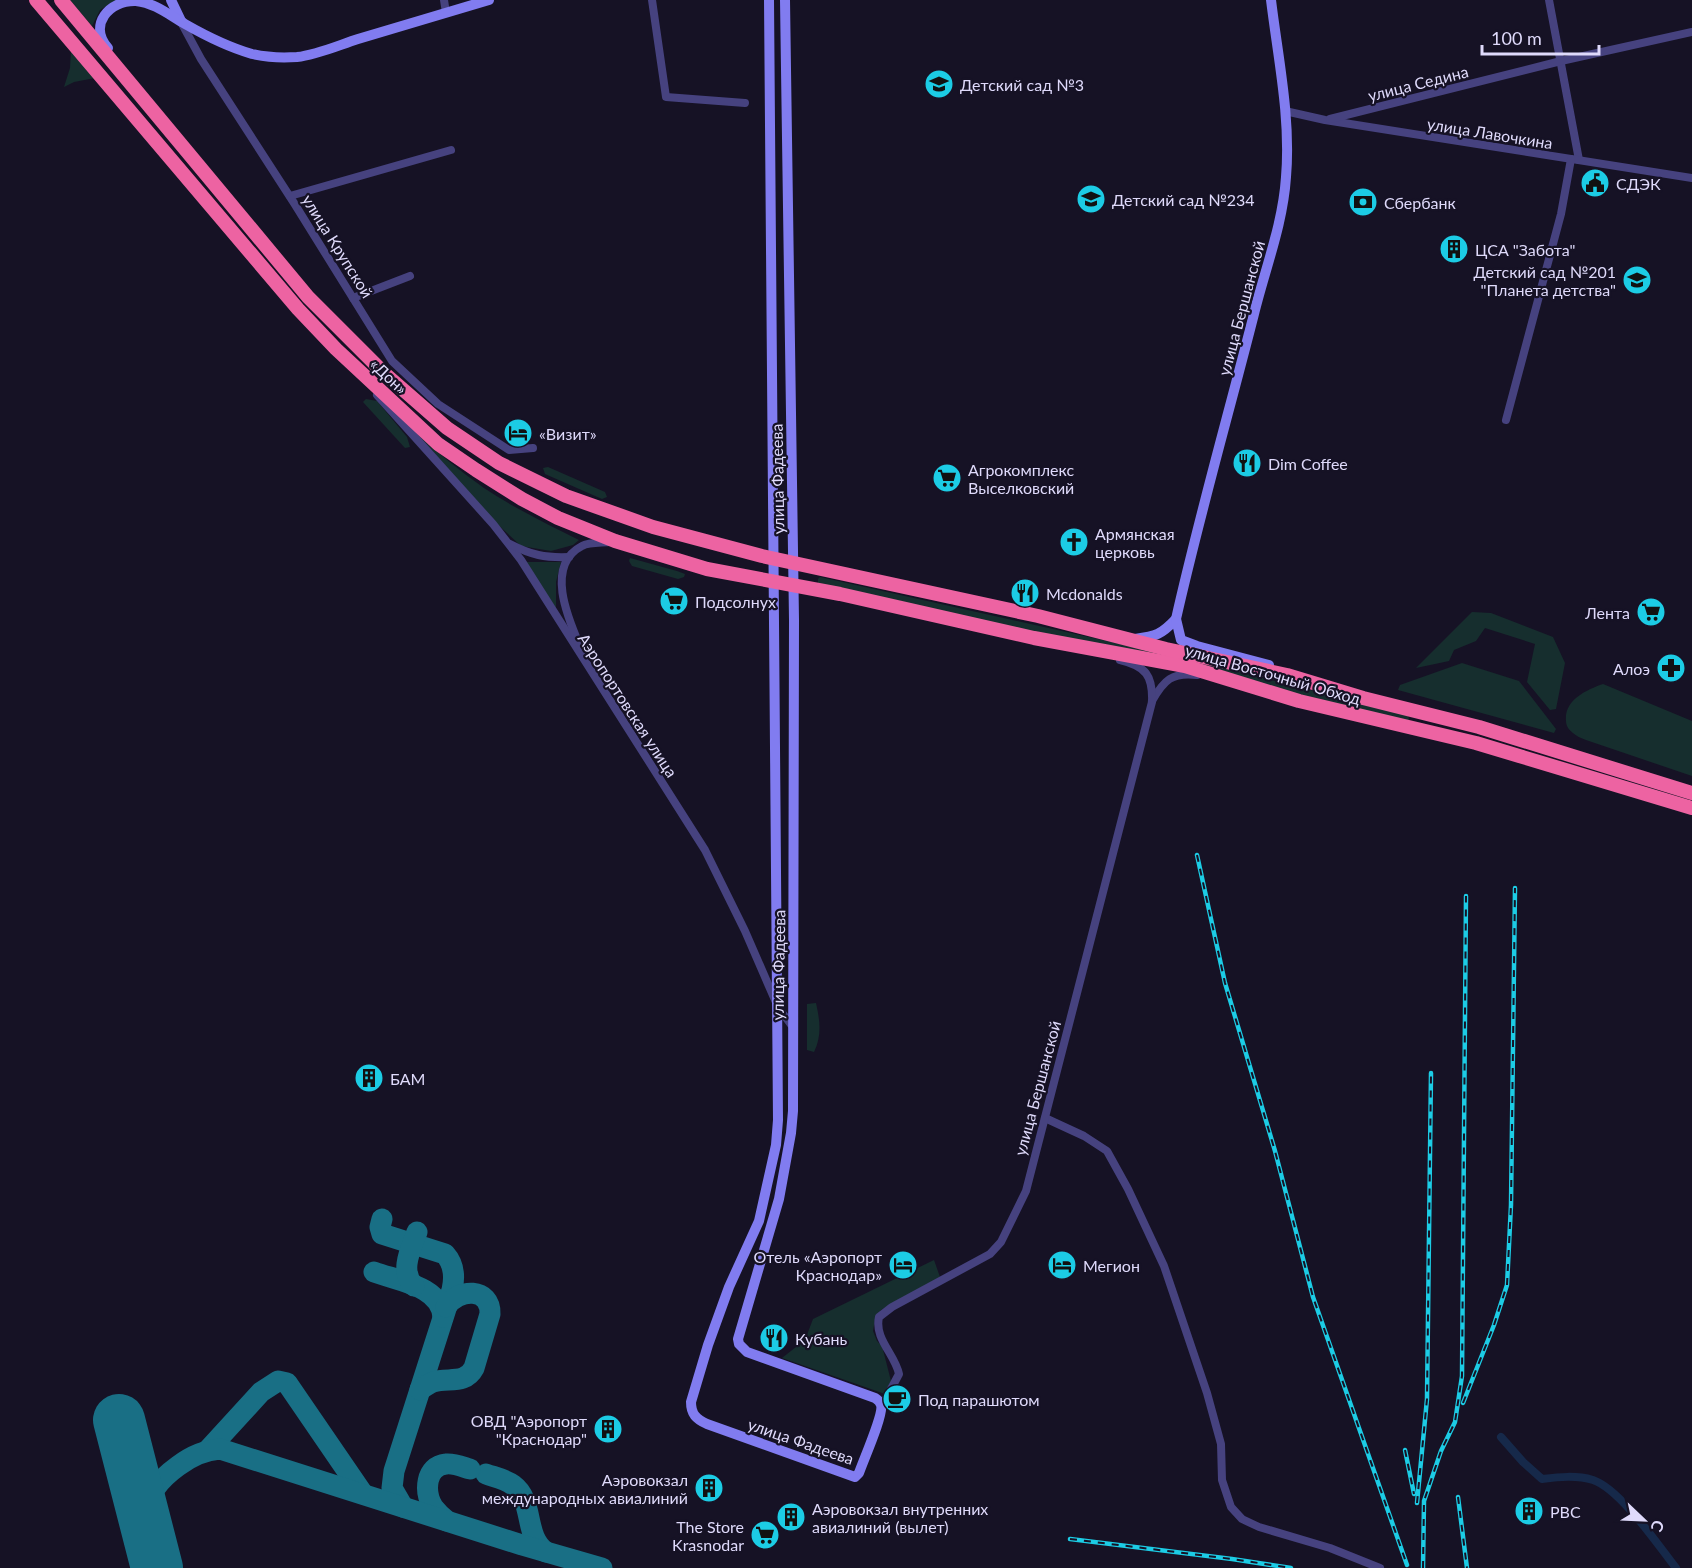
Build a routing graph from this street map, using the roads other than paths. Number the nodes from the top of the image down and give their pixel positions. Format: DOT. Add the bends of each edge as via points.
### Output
graph roads {
  1 [pos="36,0"];
  2 [pos="61,0"];
  3 [pos="171,0"];
  4 [pos="444,0"];
  5 [pos="489,0"];
  6 [pos="652,0"];
  7 [pos="769,0"];
  8 [pos="785,0"];
  9 [pos="1271,0"];
  10 [pos="1549,0"];
  11 [pos="132,1"];
  12 [pos="446,13"];
  13 [pos="181,22"];
  14 [pos="1692,32"];
  15 [pos="786,33"];
  16 [pos="770,35"];
  17 [pos="1561,61"];
  18 [pos="132,85"];
  19 [pos="746,103"];
  20 [pos="1285,111"];
  21 [pos="1325,120"];
  22 [pos="451,150"];
  23 [pos="1575,159"];
  24 [pos="1692,178"];
  25 [pos="290,196"];
  26 [pos="410,276"];
  27 [pos="353,298"];
  28 [pos="336,349"];
  29 [pos="1506,420"];
  30 [pos="533,448"];
  31 [pos="615,541"];
  32 [pos="509,543"];
  33 [pos="569,557"];
  34 [pos="846,574"];
  35 [pos="840,594"];
  36 [pos="1176,619"];
  37 [pos="1131,639"];
  38 [pos="1070,644"];
  39 [pos="585,661"];
  40 [pos="775,668"];
  41 [pos="794,668"];
  42 [pos="1287,675"];
  43 [pos="1236,680"];
  44 [pos="1152,702"];
  45 [pos="1692,793"];
  46 [pos="1692,807"];
  47 [pos="778,975"];
  48 [pos="765,979"];
  49 [pos="778,1007"];
  50 [pos="792,1026"];
  51 [pos="778,1044"];
  52 [pos="792,1044"];
  53 [pos="792,1058"];
  54 [pos="778,1059"];
  55 [pos="1045,1118"];
  56 [pos="735,1275"];
  57 [pos="754,1280"];
  58 [pos="882,1406"];
  59 [pos="1380,1568"];
  1 -- 28 [label="highway, «Дон»"];
  2 -- 18 [label="highway, «Дон»"];
  3 -- 13 [label="main road, улица Крупской"];
  4 -- 12 [label="street"];
  5 -- 12 [label="main road"];
  6 -- 19 [label="street" via="666,96"];
  7 -- 16 [label="main road, улица Фадеева"];
  8 -- 15 [label="main road, улица Фадеева"];
  9 -- 20 [label="main road, улица Бершанской"];
  10 -- 17 [label="street"];
  11 -- 13 [label="main road" via="164,10"];
  11 -- 18 [label="main road" via="106,13 99,30 102,41 130,74"];
  12 -- 13 [label="main road" via="298,57 255,54"];
  13 -- 25 [label="street, улица Крупской"];
  14 -- 17 [label="street, улица Седина"];
  15 -- 16 [label="main road" via="779,40"];
  15 -- 41 [label="main road, улица Фадеева"];
  16 -- 40 [label="main road, улица Фадеева"];
  17 -- 21 [label="street, улица Седина"];
  17 -- 23 [label="street"];
  18 -- 34 [label="highway, «Дон»" via="308,297 384,373 447,428 500,463 566,496 653,527"];
  20 -- 21 [label="street, улица Лавочкина"];
  20 -- 36 [label="main road, улица Бершанской" via="1285,194"];
  21 -- 23 [label="street, улица Лавочкина"];
  22 -- 25 [label="street"];
  23 -- 24 [label="street, улица Лавочкина"];
  23 -- 29 [label="street"];
  25 -- 27 [label="street, улица Крупской"];
  26 -- 27 [label="street"];
  27 -- 30 [label="street, улица Крупской" via="392,361 438,404 509,450"];
  28 -- 31 [label="highway, «Дон»" via="438,444 466,464 558,518"];
  28 -- 32 [label="street, Аэропортовская улица"];
  31 -- 33 [label="street" via="582,546"];
  31 -- 35 [label="highway, «Дон»" via="707,569"];
  32 -- 33 [label="street" via="528,554"];
  32 -- 39 [label="street, Аэропортовская улица"];
  33 -- 39 [label="street" via="562,578 562,596"];
  34 -- 37 [label="highway, улица Восточный Обход"];
  35 -- 38 [label="highway, улица Восточный Обход"];
  36 -- 37 [label="main road" via="1156,636"];
  36 -- 42 [label="main road" via="1181,640 1277,667"];
  37 -- 42 [label="highway, улица Восточный Обход"];
  38 -- 43 [label="highway, улица Восточный Обход"];
  38 -- 44 [label="street, улица Бершанской" via="1143,669 1150,678"];
  39 -- 48 [label="street, Аэропортовская улица" via="705,850"];
  40 -- 41 [label="main road" via="785,664"];
  40 -- 47 [label="main road, улица Фадеева"];
  41 -- 50 [label="main road, улица Фадеева"];
  42 -- 45 [label="highway, улица Восточный Обход" via="1479,727"];
  43 -- 44 [label="street, улица Бершанской" via="1185,674 1161,685"];
  43 -- 46 [label="highway, улица Восточный Обход" via="1299,701 1486,746"];
  44 -- 55 [label="street, улица Бершанской"];
  47 -- 48 [label="street" via="775,981"];
  47 -- 49 [label="main road, улица Фадеева"];
  48 -- 49 [label="street, Аэропортовская улица"];
  49 -- 50 [label="street, Аэропортовская улица"];
  49 -- 51 [label="main road, улица Фадеева"];
  50 -- 52 [label="main road, улица Фадеева"];
  51 -- 52 [label="main road" via="783,1049"];
  51 -- 54 [label="main road, улица Фадеева"];
  52 -- 53 [label="main road, улица Фадеева"];
  53 -- 54 [label="main road" via="782,1055"];
  53 -- 57 [label="main road, улица Фадеева" via="793,1111 788,1154"];
  54 -- 56 [label="main road, улица Фадеева" via="776,1145 759,1221"];
  55 -- 58 [label="street, улица Бершанской" via="1026,1191 1001,1242 990,1254 879,1317 879,1331 899,1374"];
  55 -- 59 [label="street" via="1107,1151 1128,1189 1164,1266 1207,1393 1221,1444 1222,1480 1231,1507 1242,1519 1259,1527"];
  56 -- 57 [label="main road"];
  56 -- 58 [label="main road, улица Фадеева" via="691,1402 695,1417 855,1477"];
  57 -- 58 [label="main road, улица Фадеева" via="738,1333 743,1349 875,1398"];
}
